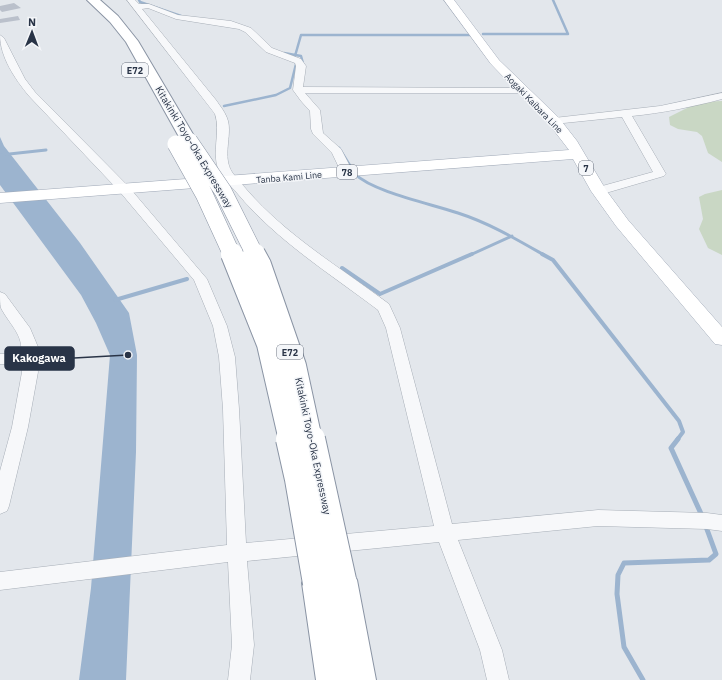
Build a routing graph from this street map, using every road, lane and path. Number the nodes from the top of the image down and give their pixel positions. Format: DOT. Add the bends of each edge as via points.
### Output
graph roads {
  1 [pos="87,0"];
  2 [pos="93,0"];
  3 [pos="449,0"];
  4 [pos="134,4"];
  5 [pos="0,38"];
  6 [pos="298,90"];
  7 [pos="523,90"];
  8 [pos="722,96"];
  9 [pos="625,114"];
  10 [pos="554,120"];
  11 [pos="183,142"];
  12 [pos="578,154"];
  13 [pos="347,172"];
  14 [pos="233,182"];
  15 [pos="120,190"];
  16 [pos="599,191"];
  17 [pos="0,198"];
  18 [pos="0,296"];
  19 [pos="708,323"];
  20 [pos="722,329"];
  21 [pos="722,339"];
  22 [pos="0,359"];
  23 [pos="28,360"];
  24 [pos="0,506"];
  25 [pos="722,523"];
  26 [pos="445,532"];
  27 [pos="231,553"];
  28 [pos="0,581"];
  29 [pos="329,582"];
  30 [pos="239,680"];
  31 [pos="332,680"];
  32 [pos="360,680"];
  33 [pos="498,680"];
  1 -- 11 [label="highway, Kitakinki Toyo-Oka Expressway / E72" via="106,21"];
  2 -- 11 [label="highway, Kitakinki Toyo-Oka Expressway / E72" via="132,40"];
  3 -- 7 [label="main road, Aogaki Kaibara Line / 7" via="495,62"];
  4 -- 6 [label="street" via="149,6 176,17 231,24 248,30 269,50 298,61 301,66"];
  4 -- 14 [label="street" via="220,114 223,122 222,155 225,171"];
  5 -- 15 [label="street" via="21,80 32,94"];
  6 -- 7 [label="street"];
  6 -- 13 [label="street" via="315,110 318,134 336,151"];
  7 -- 10 [label="main road, Aogaki Kaibara Line / 7"];
  8 -- 9 [label="street" via="690,105"];
  9 -- 10 [label="street"];
  9 -- 16 [label="street" via="660,174"];
  10 -- 12 [label="main road, Aogaki Kaibara Line / 7"];
  11 -- 29 [label="highway, Kitakinki Toyo-Oka Expressway / E72, bridge" via="240,272 268,344 299,479"];
  12 -- 13 [label="main road, Tanba Kami Line / 78"];
  12 -- 16 [label="main road, Aogaki Kaibara Line / 7"];
  13 -- 14 [label="main road, Tanba Kami Line / 78"];
  14 -- 15 [label="main road, Tanba Kami Line / 78"];
  14 -- 26 [label="street" via="256,208 285,234 384,307 393,328"];
  15 -- 17 [label="main road, Tanba Kami Line / 78"];
  15 -- 27 [label="street" via="200,279 220,326 227,357 231,409"];
  16 -- 19 [label="main road, Aogaki Kaibara Line / 7" via="622,223"];
  18 -- 23 [label="street" via="23,328 30,347"];
  19 -- 20 [label="street"];
  19 -- 21 [label="main road, Aogaki Kaibara Line / 7"];
  22 -- 23 [label="street"];
  23 -- 24 [label="street" via="30,372 20,427"];
  25 -- 26 [label="street" via="598,518"];
  26 -- 27 [label="street"];
  26 -- 33 [label="street" via="491,650"];
  27 -- 28 [label="street"];
  27 -- 30 [label="street" via="243,645"];
  29 -- 31 [label="highway, Kitakinki Toyo-Oka Expressway / E72"];
  29 -- 32 [label="highway, Kitakinki Toyo-Oka Expressway / E72"];
}
